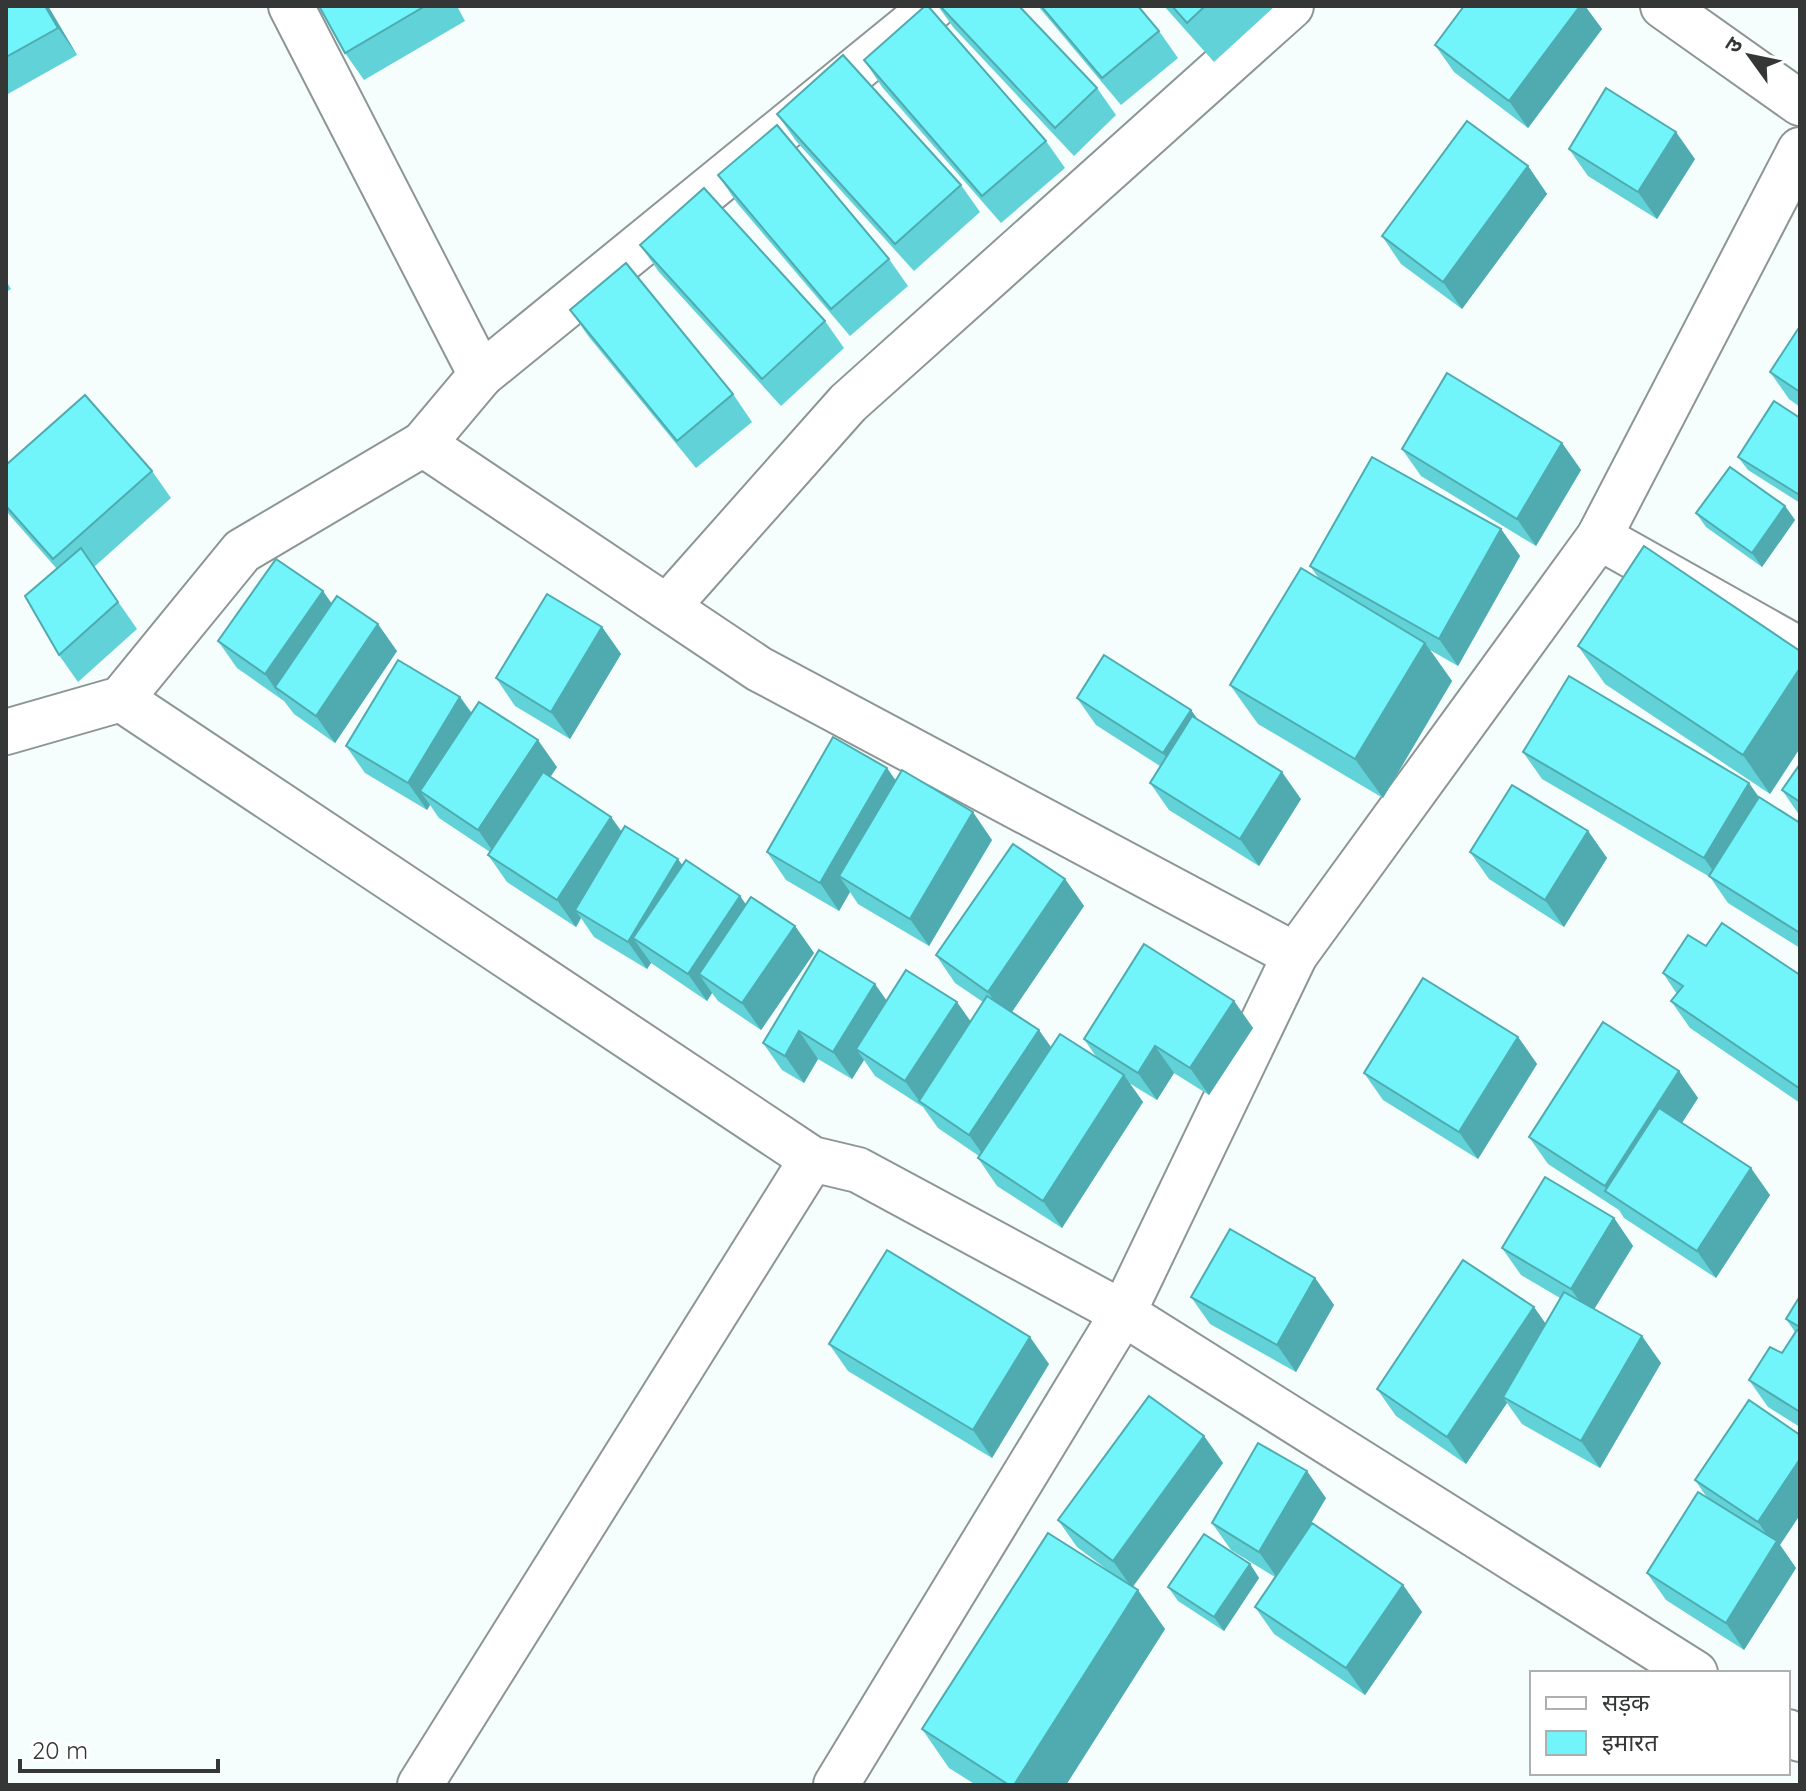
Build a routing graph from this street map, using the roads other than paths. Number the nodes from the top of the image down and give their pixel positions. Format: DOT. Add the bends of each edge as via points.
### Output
graph roads {
  1 [pos="291,6"];
  2 [pos="934,6"];
  3 [pos="1291,6"];
  4 [pos="1663,6"];
  5 [pos="1800,103"];
  6 [pos="1800,150"];
  7 [pos="481,375"];
  8 [pos="423,444"];
  9 [pos="1599,537"];
  10 [pos="667,607"];
  11 [pos="1800,650"];
  12 [pos="121,699"];
  13 [pos="6,732"];
  14 [pos="1295,955"];
  15 [pos="812,1159"];
  16 [pos="1123,1313"];
  17 [pos="1692,1671"];
  18 [pos="420,1785"];
  19 [pos="836,1785"];
  1 -- 7 [label="street"];
  2 -- 7 [label="street"];
  3 -- 10 [label="street" via="848,403"];
  4 -- 5 [label="street"];
  6 -- 9 [label="street"];
  7 -- 8 [label="street"];
  8 -- 10 [label="street"];
  8 -- 12 [label="street" via="242,551"];
  9 -- 11 [label="street"];
  9 -- 14 [label="street"];
  10 -- 14 [label="street" via="759,669"];
  12 -- 13 [label="street"];
  12 -- 15 [label="street"];
  14 -- 16 [label="street"];
  15 -- 16 [label="street" via="858,1170"];
  15 -- 18 [label="street"];
  16 -- 17 [label="street"];
  16 -- 19 [label="street"];
}
